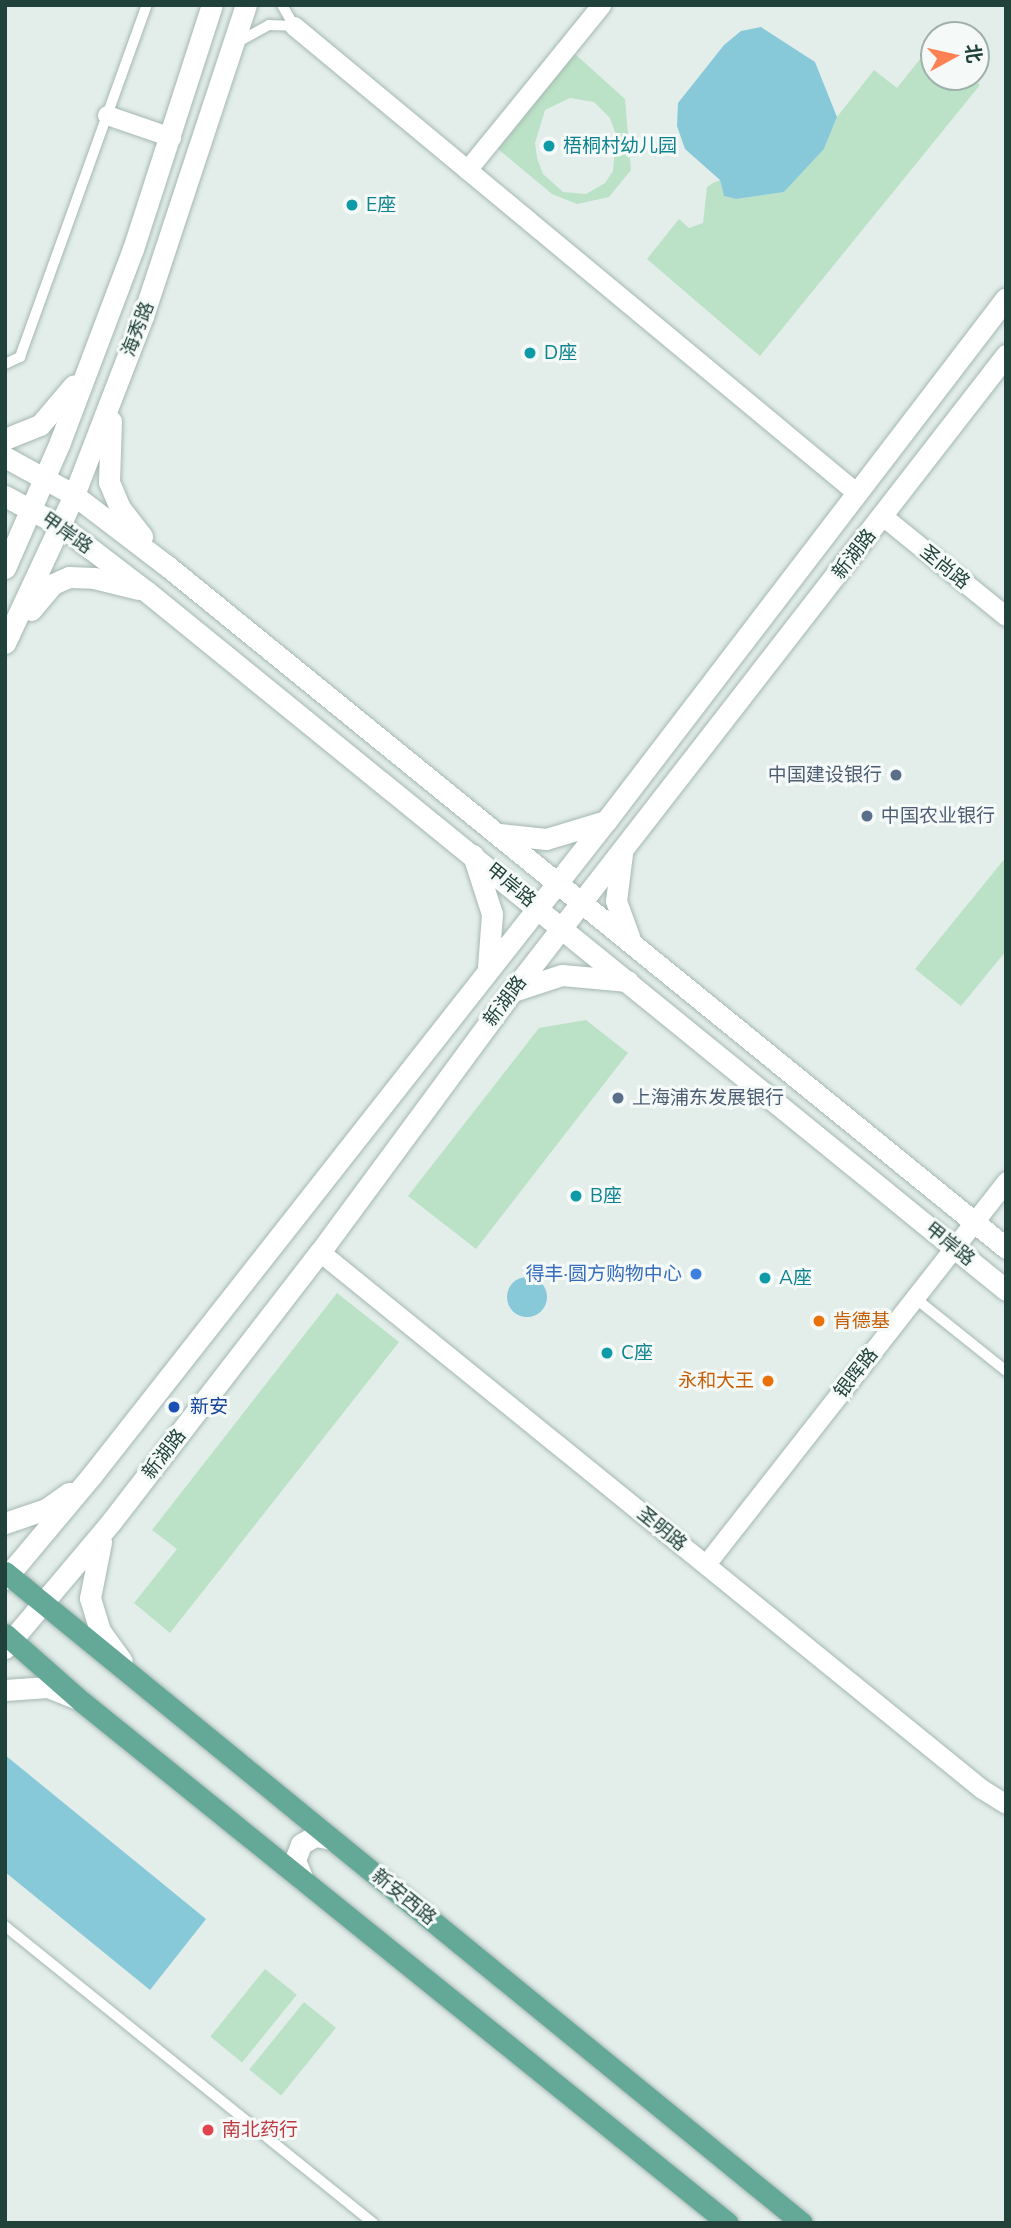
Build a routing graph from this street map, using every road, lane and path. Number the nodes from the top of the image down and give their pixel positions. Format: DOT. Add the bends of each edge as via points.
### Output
graph roads {
  1 [pos="146,5"];
  2 [pos="212,5"];
  3 [pos="246,5"];
  4 [pos="282,5"];
  5 [pos="601,5"];
  6 [pos="294,26"];
  7 [pos="232,50"];
  8 [pos="107,115"];
  9 [pos="170,137"];
  10 [pos="467,170"];
  11 [pos="1006,298"];
  12 [pos="997,318"];
  13 [pos="95,350"];
  14 [pos="1006,355"];
  15 [pos="5,364"];
  16 [pos="113,393"];
  17 [pos="5,439"];
  18 [pos="5,457"];
  19 [pos="45,476"];
  20 [pos="857,493"];
  21 [pos="74,495"];
  22 [pos="5,496"];
  23 [pos="31,508"];
  24 [pos="884,517"];
  25 [pos="61,526"];
  26 [pos="166,565"];
  27 [pos="5,568"];
  28 [pos="146,591"];
  29 [pos="1006,616"];
  30 [pos="5,645"];
  31 [pos="696,703"];
  32 [pos="720,724"];
  33 [pos="393,749"];
  34 [pos="376,776"];
  35 [pos="606,821"];
  36 [pos="498,834"];
  37 [pos="626,843"];
  38 [pos="472,853"];
  39 [pos="558,882"];
  40 [pos="581,901"];
  41 [pos="538,907"];
  42 [pos="562,926"];
  43 [pos="640,949"];
  44 [pos="487,972"];
  45 [pos="630,982"];
  46 [pos="511,993"];
  47 [pos="1006,1181"];
  48 [pos="974,1222"];
  49 [pos="954,1248"];
  50 [pos="1006,1248"];
  51 [pos="320,1252"];
  52 [pos="1006,1290"];
  53 [pos="915,1297"];
  54 [pos="1006,1371"];
  55 [pos="92,1475"];
  56 [pos="5,1522"];
  57 [pos="111,1522"];
  58 [pos="706,1564"];
  59 [pos="6,1575"];
  60 [pos="44,1603"];
  61 [pos="7,1641"];
  62 [pos="142,1683"];
  63 [pos="5,1690"];
  64 [pos="81,1701"];
  65 [pos="1006,1804"];
  66 [pos="332,1839"];
  67 [pos="303,1880"];
  68 [pos="5,1926"];
  69 [pos="373,2223"];
  70 [pos="728,2223"];
  71 [pos="802,2223"];
  1 -- 8 [label="lane"];
  2 -- 9 [label="main road, 海秀路"];
  3 -- 7 [label="main road, 海秀路"];
  4 -- 6 [label="lane"];
  5 -- 10 [label="street"];
  6 -- 7 [label="lane" via="257,29"];
  6 -- 10 [label="street"];
  7 -- 16 [label="main road, 海秀路"];
  8 -- 9 [label="street"];
  8 -- 15 [label="lane" via="20,357"];
  9 -- 13 [label="main road, 海秀路"];
  10 -- 20 [label="street"];
  11 -- 12 [label="main road, 新湖路"];
  12 -- 20 [label="main road, 新湖路"];
  13 -- 17 [label="main road" via="51,415 32,431"];
  13 -- 19 [label="main road, 海秀路"];
  14 -- 24 [label="main road, 新湖路"];
  16 -- 21 [label="main road, 海秀路"];
  16 -- 26 [label="main road" via="109,482 128,521"];
  18 -- 19 [label="main road, 甲岸路"];
  19 -- 21 [label="main road, 甲岸路"];
  19 -- 23 [label="main road, 海秀路"];
  20 -- 31 [label="main road, 新湖路"];
  21 -- 25 [label="main road, 海秀路"];
  21 -- 26 [label="main road, 甲岸路"];
  22 -- 23 [label="main road, 甲岸路"];
  23 -- 25 [label="main road, 甲岸路"];
  23 -- 27 [label="main road, 海秀路"];
  24 -- 29 [label="street, 圣尚路"];
  24 -- 32 [label="main road, 新湖路"];
  25 -- 28 [label="main road, 甲岸路"];
  25 -- 30 [label="main road, 海秀路"];
  26 -- 33 [label="main road, 甲岸路"];
  28 -- 30 [label="main road" via="94,578 61,580 44,592"];
  28 -- 34 [label="main road, 甲岸路"];
  31 -- 32 [label="main road" via="692,713 698,727 713,729"];
  31 -- 35 [label="main road, 新湖路"];
  32 -- 37 [label="main road, 新湖路"];
  33 -- 34 [label="main road" via="400,758 397,772 388,778"];
  33 -- 36 [label="main road, 甲岸路"];
  34 -- 38 [label="main road, 甲岸路"];
  35 -- 36 [label="main road" via="546,839"];
  35 -- 39 [label="main road, 新湖路"];
  36 -- 39 [label="main road, 甲岸路"];
  37 -- 40 [label="main road, 新湖路"];
  37 -- 43 [label="main road" via="616,901 620,919"];
  38 -- 41 [label="main road, 甲岸路"];
  38 -- 44 [label="main road" via="492,914"];
  39 -- 40 [label="main road, 甲岸路"];
  39 -- 41 [label="main road, 新湖路"];
  40 -- 42 [label="main road, 新湖路"];
  40 -- 43 [label="main road, 甲岸路"];
  41 -- 42 [label="main road, 甲岸路"];
  41 -- 44 [label="main road, 新湖路"];
  42 -- 45 [label="main road, 甲岸路"];
  42 -- 46 [label="main road, 新湖路"];
  43 -- 48 [label="main road, 甲岸路"];
  44 -- 55 [label="main road, 新湖路"];
  45 -- 46 [label="main road" via="562,975"];
  45 -- 49 [label="main road, 甲岸路"];
  46 -- 51 [label="main road, 新湖路"];
  47 -- 48 [label="street, 银晖路"];
  48 -- 49 [label="street, 银晖路"];
  48 -- 50 [label="main road, 甲岸路"];
  49 -- 52 [label="main road, 甲岸路"];
  49 -- 53 [label="street, 银晖路"];
  51 -- 57 [label="main road, 新湖路"];
  51 -- 58 [label="street, 圣明路"];
  53 -- 54 [label="lane"];
  53 -- 58 [label="street, 银晖路"];
  55 -- 56 [label="main road" via="46,1509"];
  55 -- 59 [label="main road, 新湖路"];
  57 -- 60 [label="main road, 新湖路"];
  57 -- 62 [label="main road" via="94,1563 93,1615 110,1648"];
  58 -- 65 [label="street, 圣明路"];
  59 -- 60 [label="main road, 新安西路"];
  60 -- 61 [label="main road, 新湖路"];
  60 -- 62 [label="main road, 新安西路"];
  61 -- 64 [label="main road"];
  62 -- 66 [label="main road, 新安西路"];
  63 -- 64 [label="main road" via="48,1687"];
  64 -- 67 [label="main road"];
  66 -- 67 [label="main road" via="315,1836 301,1844 295,1860"];
  66 -- 71 [label="main road, 新安西路"];
  67 -- 70 [label="main road"];
  68 -- 69 [label="lane"];
}
